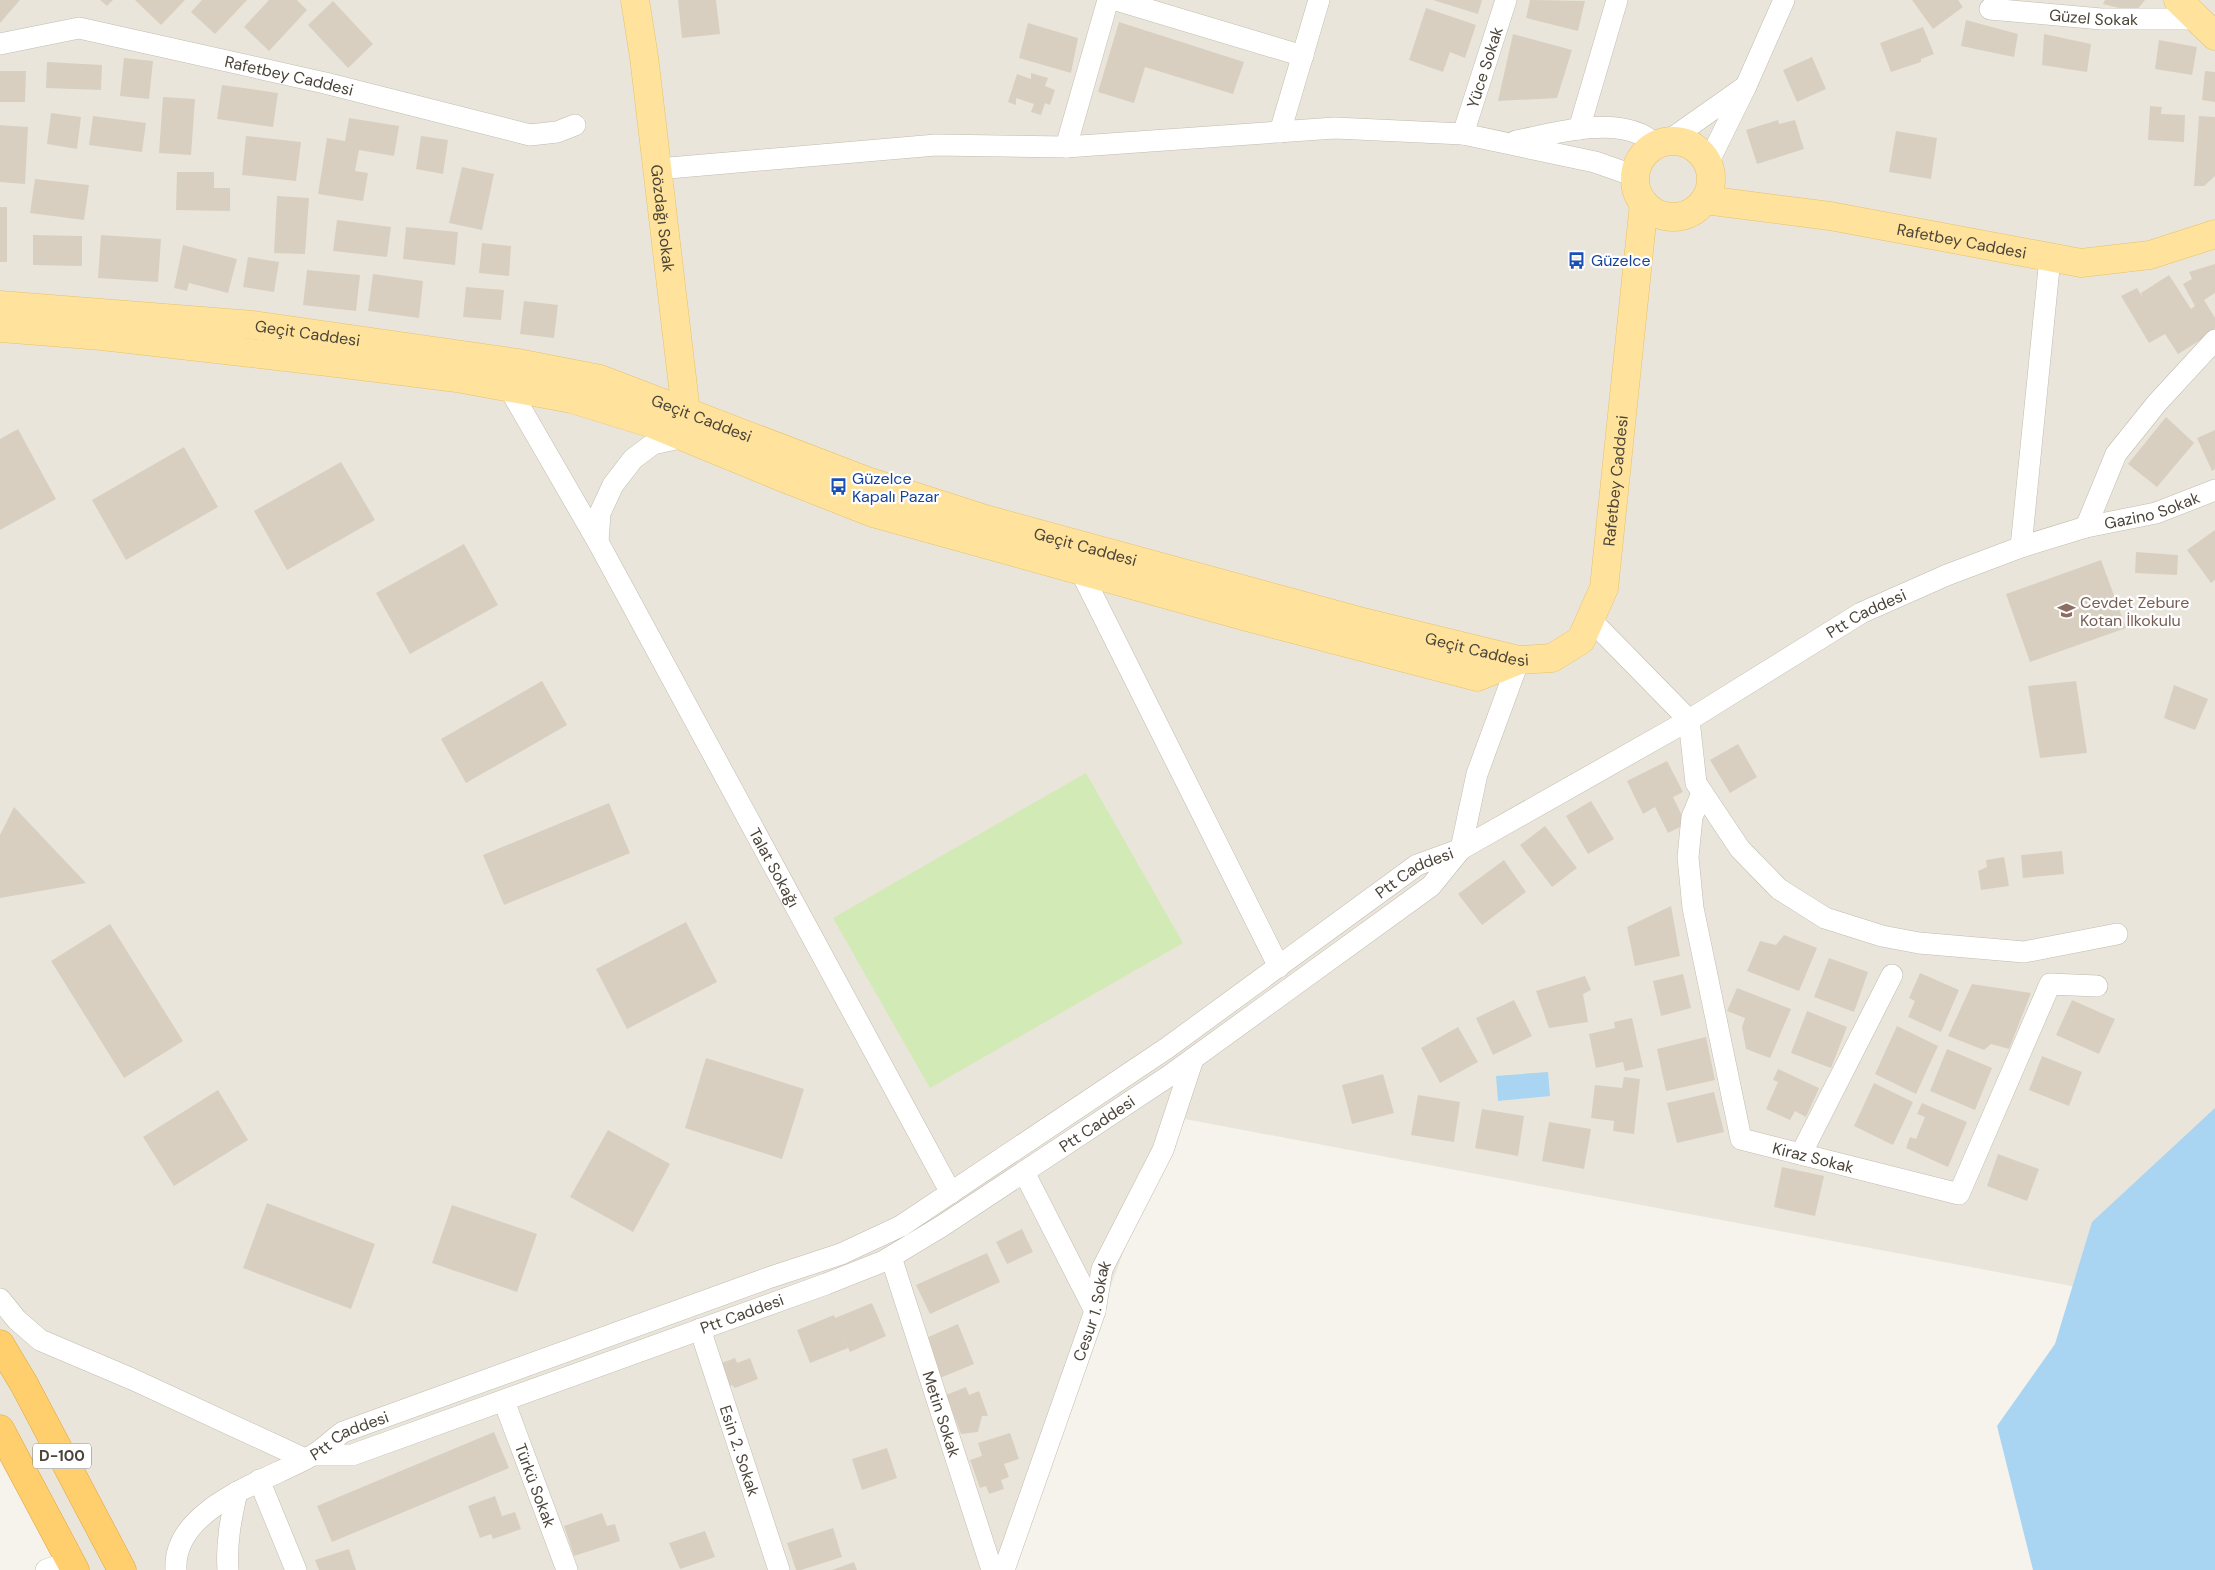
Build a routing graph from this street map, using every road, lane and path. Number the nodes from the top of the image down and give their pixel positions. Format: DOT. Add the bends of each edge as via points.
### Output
graph roads {
  1 [pos="635,0"];
  2 [pos="1108,0"];
  3 [pos="1116,0"];
  4 [pos="1320,0"];
  5 [pos="1506,0"];
  6 [pos="1617,0"];
  7 [pos="1784,0"];
  8 [pos="2178,0"];
  9 [pos="1990,9"];
  10 [pos="2206,27"];
  11 [pos="0,44"];
  12 [pos="1303,56"];
  13 [pos="1746,86"];
  14 [pos="575,125"];
  15 [pos="1579,129"];
  16 [pos="1280,132"];
  17 [pos="1463,134"];
  18 [pos="1506,142"];
  19 [pos="1662,143"];
  20 [pos="1066,146"];
  21 [pos="1708,163"];
  22 [pos="657,169"];
  23 [pos="1635,176"];
  24 [pos="1705,200"];
  25 [pos="1644,203"];
  26 [pos="1682,216"];
  27 [pos="2215,234"];
  28 [pos="1639,252"];
  29 [pos="2050,258"];
  30 [pos="0,305"];
  31 [pos="0,328"];
  32 [pos="2215,340"];
  33 [pos="509,388"];
  34 [pos="685,424"];
  35 [pos="2215,490"];
  36 [pos="2086,528"];
  37 [pos="598,542"];
  38 [pos="2021,547"];
  39 [pos="1080,570"];
  40 [pos="1590,619"];
  41 [pos="1519,660"];
  42 [pos="1689,720"];
  43 [pos="1702,793"];
  44 [pos="1461,849"];
  45 [pos="2117,934"];
  46 [pos="1279,967"];
  47 [pos="1892,975"];
  48 [pos="2097,986"];
  49 [pos="1193,1059"];
  50 [pos="1801,1154"];
  51 [pos="1024,1172"];
  52 [pos="951,1193"];
  53 [pos="891,1257"];
  54 [pos="0,1299"];
  55 [pos="1095,1311"];
  56 [pos="700,1329"];
  57 [pos="0,1344"];
  58 [pos="504,1400"];
  59 [pos="0,1430"];
  60 [pos="309,1457"];
  61 [pos="259,1480"];
  62 [pos="237,1492"];
  63 [pos="64,1567"];
  64 [pos="565,1569"];
  65 [pos="122,1570"];
  66 [pos="176,1570"];
  67 [pos="228,1570"];
  68 [pos="296,1570"];
  69 [pos="779,1570"];
  70 [pos="992,1570"];
  71 [pos="1004,1570"];
  1 -- 22 [label="main road, Gözdağı Sokak"];
  2 -- 20 [label="street"];
  3 -- 12 [label="street"];
  4 -- 12 [label="street"];
  5 -- 17 [label="street, Yüce Sokak"];
  6 -- 15 [label="street"];
  7 -- 13 [label="street"];
  8 -- 10 [label="main road"];
  9 -- 10 [label="street, Güzel Sokak"];
  11 -- 14 [label="street, Rafetbey Caddesi" via="79,28 325,83 530,136 557,132"];
  12 -- 16 [label="street"];
  13 -- 19 [label="street"];
  13 -- 21 [label="street"];
  15 -- 18 [label="street"];
  15 -- 19 [label="street" via="1628,130"];
  16 -- 17 [label="street" via="1335,128"];
  16 -- 20 [label="street"];
  17 -- 18 [label="street"];
  18 -- 23 [label="street" via="1596,162"];
  19 -- 21 [label="main road" via="1680,142 1691,146"];
  19 -- 23 [label="main road" via="1645,153"];
  20 -- 22 [label="street" via="936,145"];
  21 -- 24 [label="main road" via="1711,176"];
  22 -- 34 [label="main road, Gözdağı Sokak"];
  23 -- 25 [label="main road" via="1637,191"];
  24 -- 26 [label="main road" via="1691,213"];
  24 -- 29 [label="main road, Rafetbey Caddesi" via="1830,216"];
  25 -- 26 [label="main road" via="1661,215"];
  25 -- 28 [label="main road, Rafetbey Caddesi"];
  26 -- 28 [label="main road"];
  27 -- 29 [label="main road, Rafetbey Caddesi" via="2150,255 2081,262"];
  28 -- 40 [label="main road, Rafetbey Caddesi" via="1604,588"];
  29 -- 38 [label="street"];
  30 -- 34 [label="main road, Geçit Caddesi" via="253,325 518,363 600,379"];
  31 -- 33 [label="main road, Geçit Caddesi" via="102,336 337,363"];
  32 -- 36 [label="street" via="2116,454"];
  33 -- 34 [label="main road, Geçit Caddesi" via="572,399 650,422"];
  33 -- 37 [label="street, Talat Sokağı"];
  34 -- 37 [label="street" via="633,459 613,485 600,513"];
  34 -- 39 [label="main road, Geçit Caddesi" via="873,513"];
  34 -- 41 [label="main road, Geçit Caddesi" via="985,519 1359,621"];
  35 -- 36 [label="street, Gazino Sokak" via="2156,513"];
  36 -- 38 [label="street, Ptt Caddesi"];
  37 -- 52 [label="street, Talat Sokağı"];
  38 -- 42 [label="street, Ptt Caddesi" via="1861,613"];
  39 -- 41 [label="main road, Geçit Caddesi" via="1477,677"];
  39 -- 46 [label="street"];
  40 -- 41 [label="main road, Rafetbey Caddesi" via="1581,640 1552,658"];
  40 -- 42 [label="street"];
  41 -- 44 [label="street" via="1476,774"];
  42 -- 43 [label="street" via="1696,783"];
  42 -- 44 [label="street, Ptt Caddesi"];
  43 -- 45 [label="street" via="1740,849 1779,889 1825,918 1856,929 1919,943 2024,952"];
  43 -- 50 [label="street, Kiraz Sokak" via="1692,817 1688,857 1692,899 1741,1139"];
  44 -- 46 [label="street, Ptt Caddesi" via="1417,865"];
  44 -- 49 [label="street, Ptt Caddesi" via="1431,886"];
  46 -- 52 [label="street, Ptt Caddesi" via="1167,1048"];
  47 -- 50 [label="street"];
  48 -- 50 [label="street, Kiraz Sokak" via="2050,984 1959,1194"];
  49 -- 51 [label="street, Ptt Caddesi"];
  49 -- 55 [label="street, Cesur 1. Sokak" via="1162,1150 1102,1268"];
  51 -- 53 [label="street, Ptt Caddesi"];
  51 -- 55 [label="street"];
  52 -- 60 [label="street, Ptt Caddesi" via="901,1226 841,1254 343,1432"];
  53 -- 56 [label="street, Ptt Caddesi"];
  53 -- 70 [label="street, Metin Sokak"];
  54 -- 60 [label="street" via="40,1340"];
  55 -- 71 [label="street, Cesur 1. Sokak"];
  56 -- 58 [label="street, Ptt Caddesi"];
  56 -- 69 [label="street, Esin 2. Sokak"];
  57 -- 65 [label="highway, D-100"];
  58 -- 60 [label="street, Ptt Caddesi" via="352,1455"];
  58 -- 64 [label="street, Türkü Sokak"];
  59 -- 63 [label="highway, D-100"];
  60 -- 61 [label="street"];
  61 -- 62 [label="street"];
  61 -- 68 [label="street"];
  62 -- 66 [label="street" via="187,1532 176,1557"];
  62 -- 67 [label="street" via="230,1523"];
}
